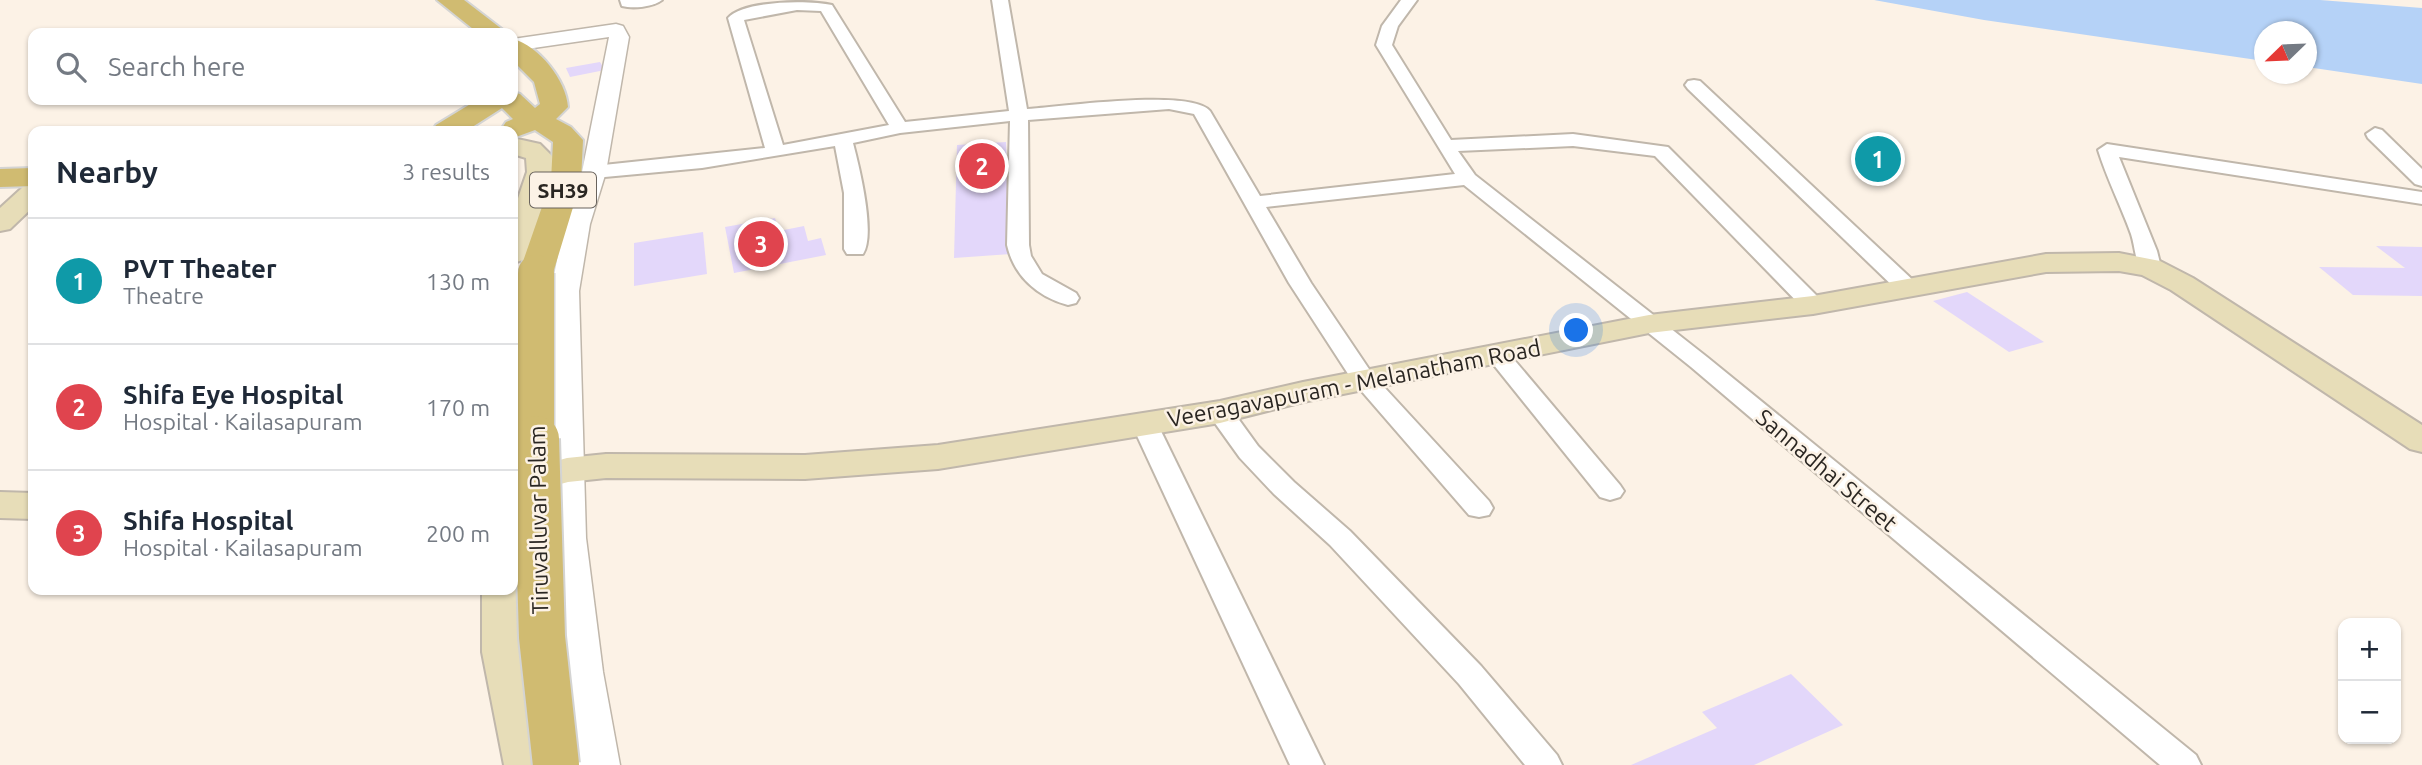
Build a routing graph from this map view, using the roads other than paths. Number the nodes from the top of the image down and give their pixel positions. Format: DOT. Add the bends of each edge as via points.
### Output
graph roads {
  1 [pos="654,0"];
  2 [pos="1000,0"];
  3 [pos="1409,0"];
  4 [pos="628,1"];
  5 [pos="439,3"];
  6 [pos="791,4"];
  7 [pos="462,28"];
  8 [pos="485,28"];
  9 [pos="616,30"];
  10 [pos="518,45"];
  11 [pos="518,51"];
  12 [pos="1695,85"];
  13 [pos="488,105"];
  14 [pos="513,105"];
  15 [pos="1019,116"];
  16 [pos="538,119"];
  17 [pos="454,126"];
  18 [pos="518,127"];
  19 [pos="900,128"];
  20 [pos="2375,134"];
  21 [pos="842,138"];
  22 [pos="1445,146"];
  23 [pos="518,147"];
  24 [pos="776,152"];
  25 [pos="594,172"];
  26 [pos="28,177"];
  27 [pos="0,178"];
  28 [pos="1468,179"];
  29 [pos="2422,180"];
  30 [pos="0,191"];
  31 [pos="28,191"];
  32 [pos="28,196"];
  33 [pos="2422,198"];
  34 [pos="1252,203"];
  35 [pos="0,223"];
  36 [pos="855,249"];
  37 [pos="525,263"];
  38 [pos="2150,267"];
  39 [pos="1908,288"];
  40 [pos="1068,298"];
  41 [pos="1814,305"];
  42 [pos="1649,324"];
  43 [pos="1497,354"];
  44 [pos="1364,380"];
  45 [pos="1220,412"];
  46 [pos="1145,425"];
  47 [pos="2422,441"];
  48 [pos="566,470"];
  49 [pos="518,484"];
  50 [pos="1610,491"];
  51 [pos="0,506"];
  52 [pos="28,506"];
  53 [pos="1479,508"];
  54 [pos="502,595"];
  55 [pos="527,765"];
  56 [pos="556,765"];
  57 [pos="599,765"];
  58 [pos="1307,765"];
  59 [pos="1545,765"];
  60 [pos="2184,765"];
  1 -- 4 [label="street"];
  2 -- 15 [label="street"];
  3 -- 22 [label="street, Sannadhai Street" via="1386,33 1384,45"];
  4 -- 9 [label="street"];
  5 -- 7 [label="main road"];
  5 -- 8 [label="main road"];
  6 -- 19 [label="street" via="827,8"];
  6 -- 24 [label="street" via="736,18"];
  9 -- 10 [label="street"];
  9 -- 25 [label="street" via="619,37"];
  11 -- 16 [label="main road" via="555,94 554,107"];
  12 -- 39 [label="street"];
  13 -- 17 [label="main road"];
  14 -- 16 [label="main road"];
  15 -- 19 [label="street"];
  15 -- 34 [label="street" via="1190,106 1201,111"];
  15 -- 40 [label="street" via="1021,264 1030,276"];
  16 -- 18 [label="main road"];
  16 -- 37 [label="main road, SH39" via="558,128 568,140 569,160 566,181"];
  19 -- 21 [label="street"];
  20 -- 29 [label="street"];
  21 -- 24 [label="street"];
  21 -- 36 [label="street" via="858,206"];
  22 -- 28 [label="street, Sannadhai Street"];
  22 -- 41 [label="street" via="1573,140 1661,151"];
  23 -- 37 [label="main road" via="539,156 540,172"];
  24 -- 25 [label="street"];
  25 -- 48 [label="street" via="577,224 565,291"];
  26 -- 27 [label="main road"];
  28 -- 34 [label="street"];
  28 -- 42 [label="street, Sannadhai Street"];
  30 -- 31 [label="main road"];
  32 -- 35 [label="main road"];
  33 -- 38 [label="street" via="2107,150 2141,229"];
  34 -- 44 [label="street"];
  37 -- 56 [label="main road, Tiruvalluvar Palam / SH39, bridge" via="535,366 539,604"];
  38 -- 39 [label="main road, Veeragavapuram - Melanatham Road" via="2119,262 2046,263"];
  38 -- 47 [label="main road, Veeragavapuram - Melanatham Road"];
  39 -- 41 [label="main road, Veeragavapuram - Melanatham Road"];
  41 -- 42 [label="main road, Veeragavapuram - Melanatham Road"];
  42 -- 43 [label="main road, Veeragavapuram - Melanatham Road"];
  42 -- 60 [label="street, Sannadhai Street"];
  43 -- 44 [label="main road, Veeragavapuram - Melanatham Road"];
  43 -- 50 [label="street"];
  44 -- 45 [label="main road, Veeragavapuram - Melanatham Road"];
  44 -- 53 [label="street"];
  45 -- 46 [label="main road, Veeragavapuram - Melanatham Road"];
  45 -- 59 [label="street" via="1284,488 1340,538 1470,676"];
  46 -- 48 [label="main road, Veeragavapuram - Melanatham Road" via="937,457 805,467"];
  46 -- 58 [label="street"];
  48 -- 49 [label="main road, Veeragavapuram - Melanatham Road"];
  48 -- 57 [label="street" via="569,538"];
  51 -- 52 [label="main road"];
  54 -- 55 [label="main road" via="503,652"];
}
